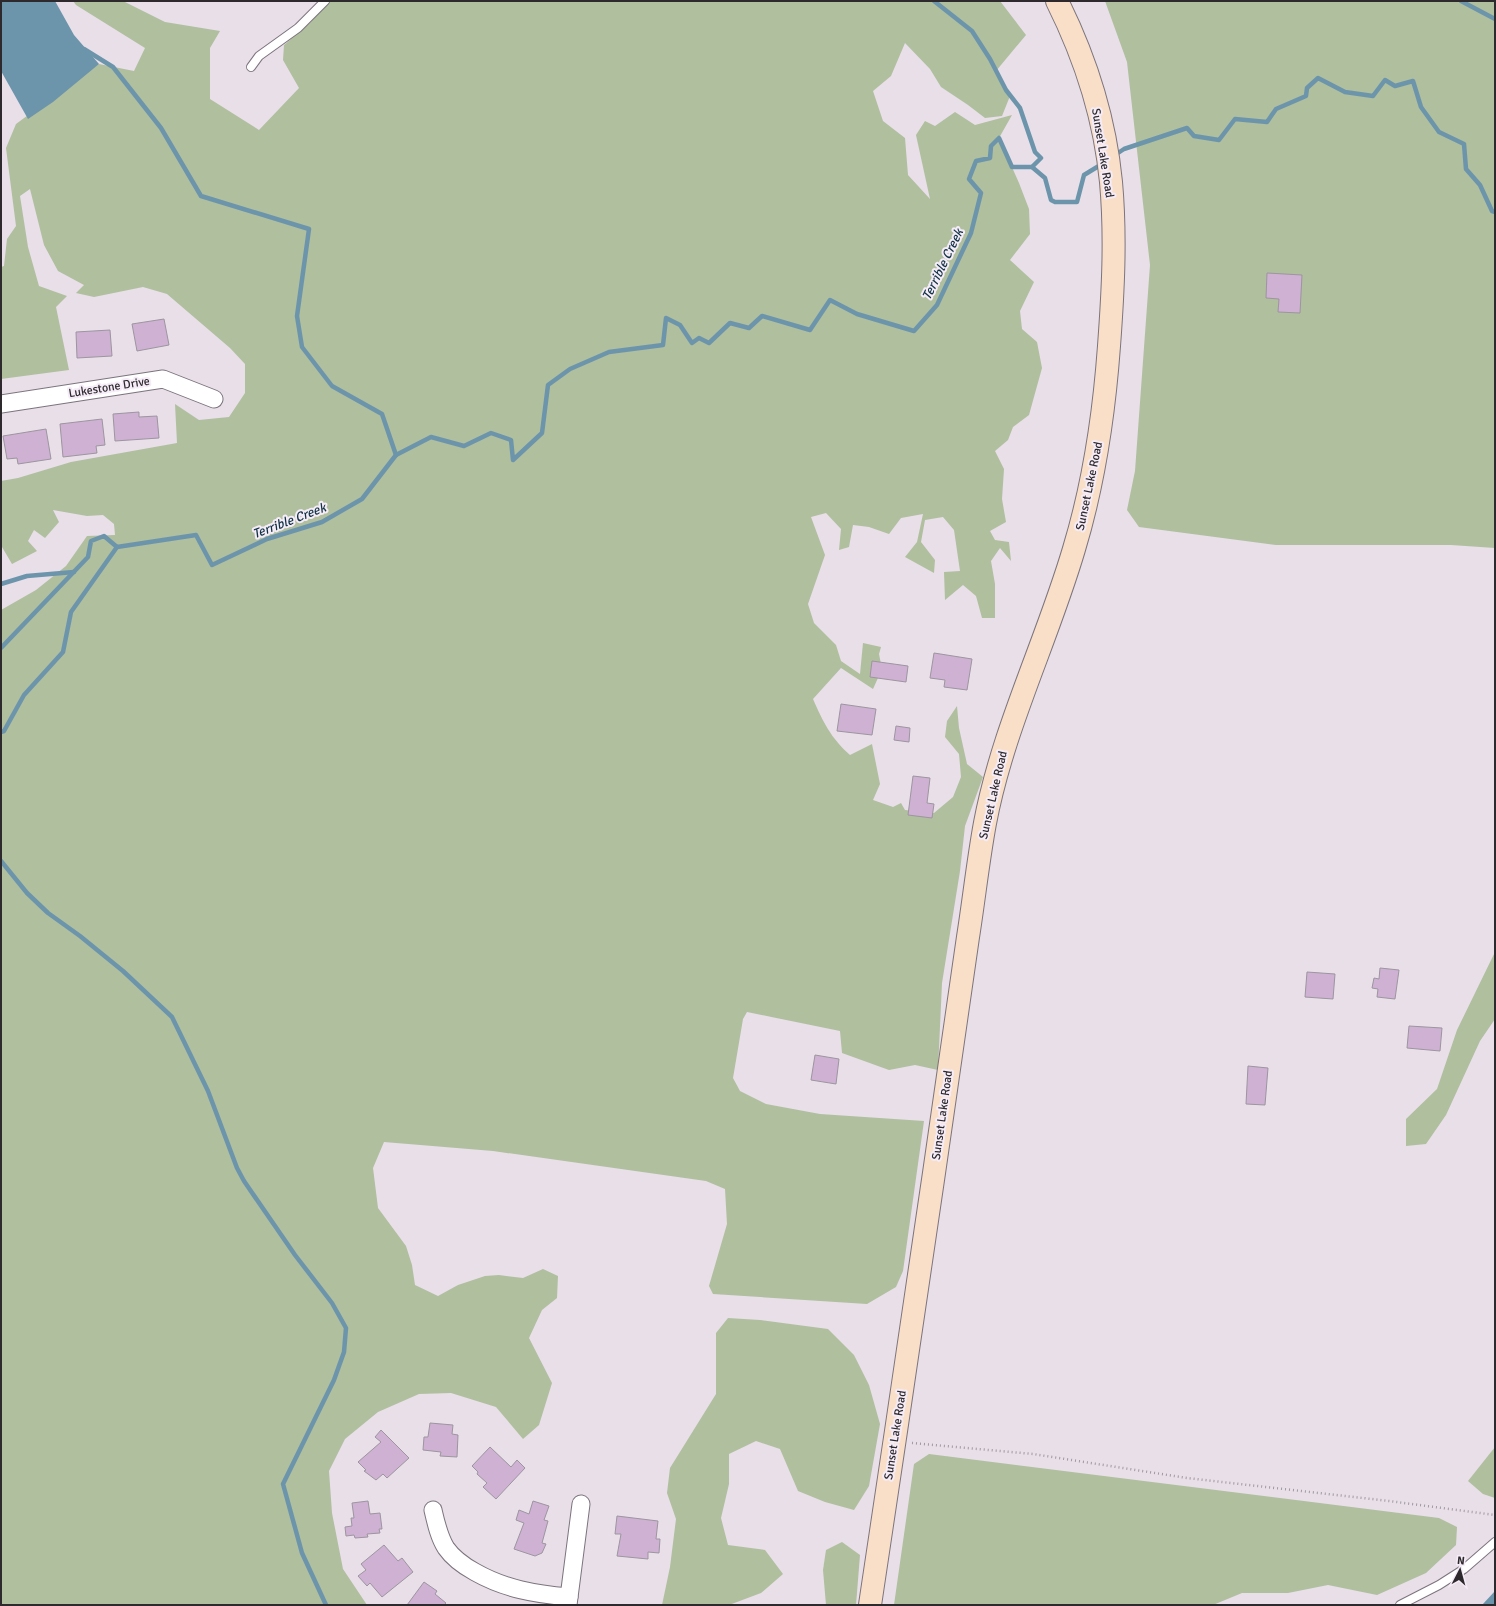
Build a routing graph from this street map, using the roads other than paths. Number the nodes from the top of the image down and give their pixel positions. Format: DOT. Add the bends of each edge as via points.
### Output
graph roads {
  1 [pos="325,1"];
  2 [pos="1057,1"];
  3 [pos="251,68"];
  4 [pos="214,400"];
  5 [pos="1,404"];
  6 [pos="581,1504"];
  7 [pos="434,1510"];
  8 [pos="1495,1542"];
  9 [pos="569,1601"];
  10 [pos="870,1605"];
  11 [pos="1400,1605"];
  1 -- 3 [label="lane" via="298,28 259,56"];
  2 -- 10 [label="main road, Sunset Lake Road" via="1089,80 1101,124 1110,180 1114,236 1108,360 1096,457 1084,516 1013,720 988,810"];
  4 -- 5 [label="street, Lukestone Drive" via="163,379"];
  6 -- 9 [label="street"];
  7 -- 9 [label="street" via="441,1539 447,1549 466,1567 491,1581"];
  8 -- 11 [label="lane" via="1464,1569"];
}
